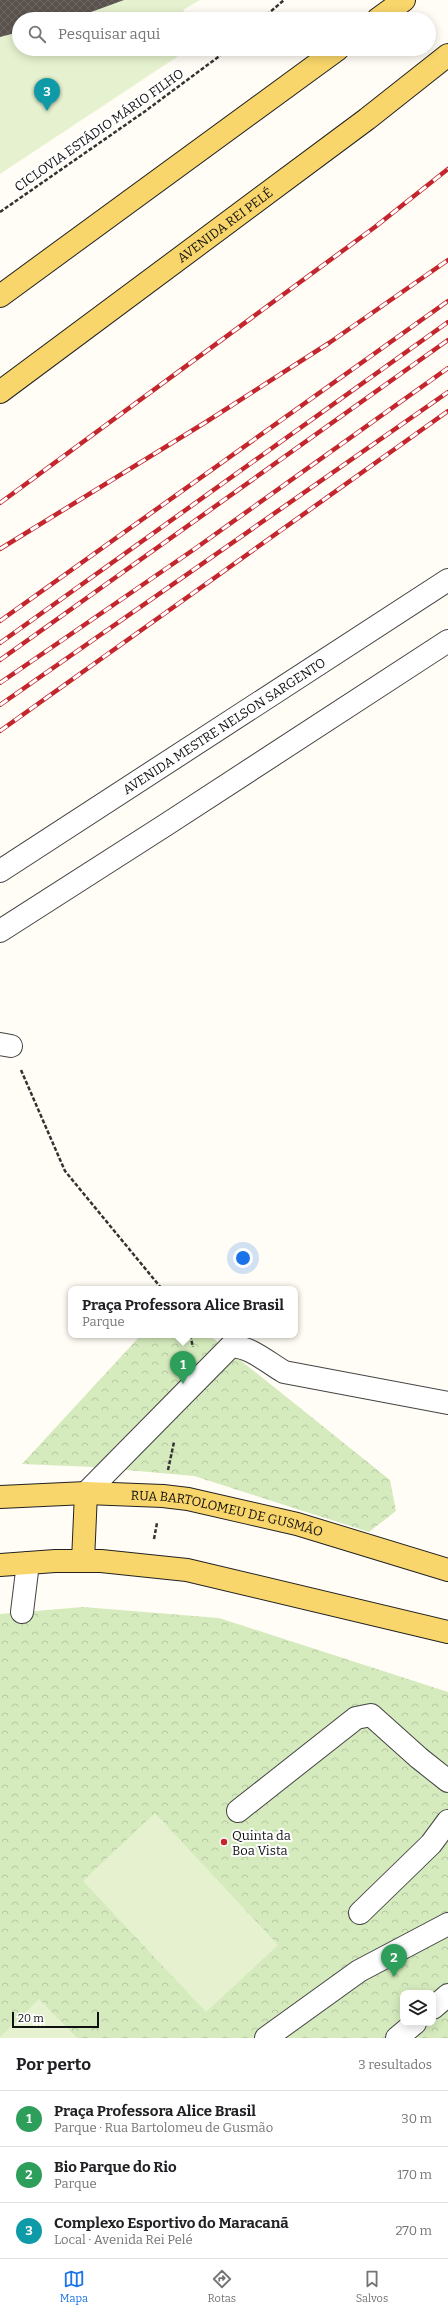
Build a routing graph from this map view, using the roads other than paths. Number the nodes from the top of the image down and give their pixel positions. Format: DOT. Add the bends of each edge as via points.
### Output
graph roads {
  1 [pos="404,0"];
  2 [pos="388,12"];
  3 [pos="448,55"];
  4 [pos="328,56"];
  5 [pos="0,296"];
  6 [pos="0,392"];
  7 [pos="448,580"];
  8 [pos="448,641"];
  9 [pos="0,871"];
  10 [pos="0,931"];
  11 [pos="448,1402"];
  12 [pos="86,1493"];
  13 [pos="0,1497"];
  14 [pos="83,1561"];
  15 [pos="28,1563"];
  16 [pos="0,1565"];
  17 [pos="448,1570"];
  18 [pos="22,1612"];
  19 [pos="448,1632"];
  20 [pos="448,1781"];
  21 [pos="238,1811"];
  22 [pos="448,1821"];
  23 [pos="360,1913"];
  24 [pos="448,1924"];
  25 [pos="448,1995"];
  26 [pos="436,2005"];
  27 [pos="411,2026"];
  28 [pos="266,2038"];
  29 [pos="397,2038"];
  1 -- 2 [label="main road"];
  3 -- 6 [label="main road, AVENIDA REI PELÉ" via="367,119"];
  4 -- 5 [label="main road"];
  7 -- 9 [label="street, AVENIDA MESTRE NELSON SARGENTO"];
  8 -- 10 [label="street"];
  11 -- 12 [label="street" via="284,1372 250,1349 231,1346"];
  12 -- 13 [label="main road, RUA BARTOLOMEU DE GUSMÃO"];
  12 -- 14 [label="main road"];
  12 -- 17 [label="main road, RUA BARTOLOMEU DE GUSMÃO" via="188,1499 297,1524"];
  14 -- 15 [label="main road"];
  14 -- 19 [label="main road" via="187,1570"];
  15 -- 16 [label="main road"];
  15 -- 18 [label="street"];
  20 -- 21 [label="street" via="371,1715 356,1718"];
  22 -- 23 [label="street" via="431,1844"];
  24 -- 28 [label="street" via="359,1971"];
  25 -- 26 [label="street"];
  27 -- 29 [label="street"];
}
